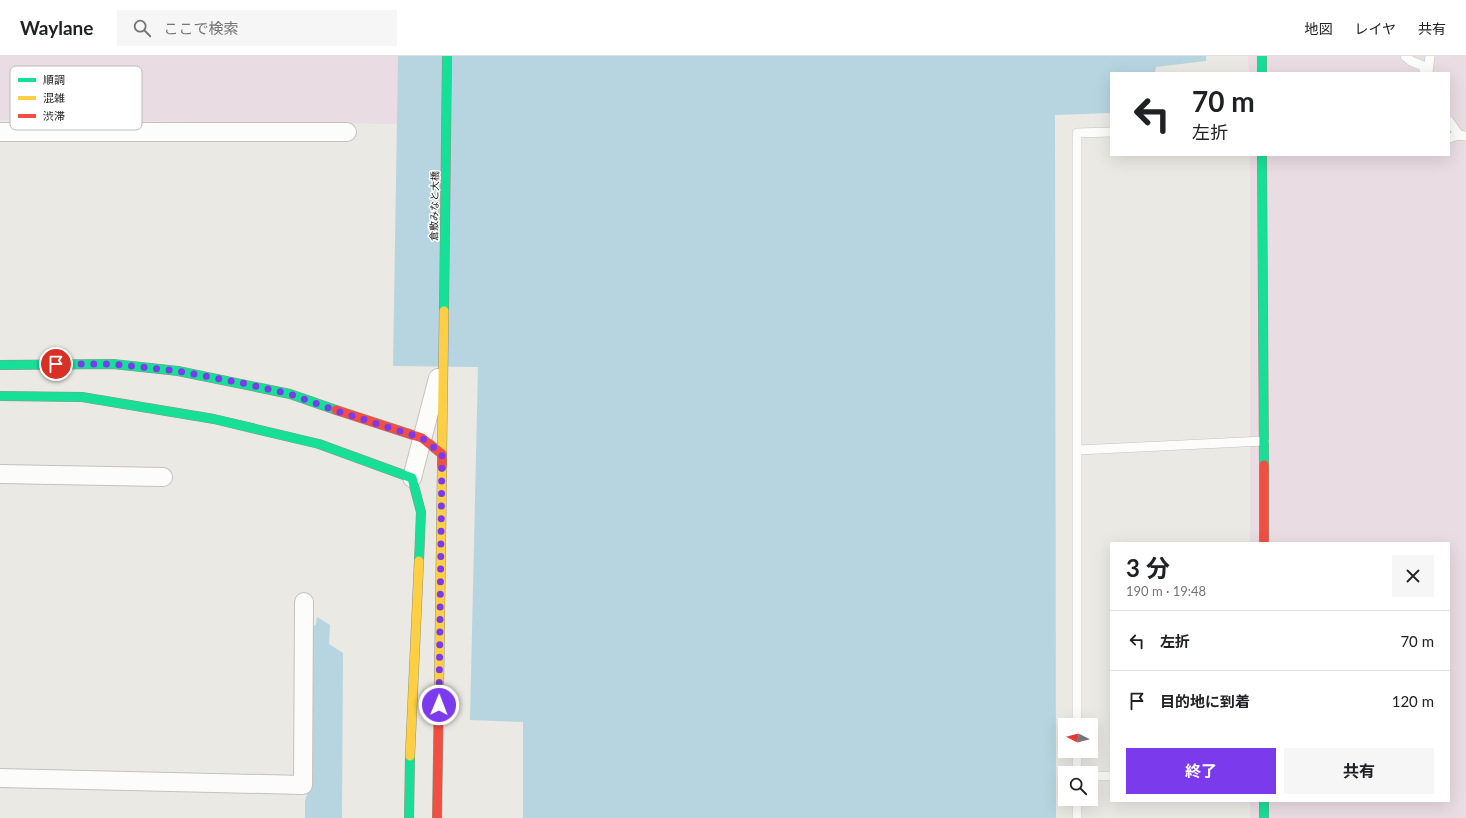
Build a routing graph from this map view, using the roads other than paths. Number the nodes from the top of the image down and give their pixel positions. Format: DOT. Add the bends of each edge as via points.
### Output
graph roads {
  1 [pos="446,56"];
  2 [pos="1262,56"];
  3 [pos="1405,56"];
  4 [pos="1430,56"];
  5 [pos="1262,72"];
  6 [pos="1426,72"];
  7 [pos="1427,72"];
  8 [pos="1450,122"];
  9 [pos="0,132"];
  10 [pos="346,132"];
  11 [pos="1110,132"];
  12 [pos="1463,135"];
  13 [pos="1450,138"];
  14 [pos="1262,156"];
  15 [pos="443,356"];
  16 [pos="0,365"];
  17 [pos="0,396"];
  18 [pos="422,438"];
  19 [pos="1264,441"];
  20 [pos="1078,450"];
  21 [pos="442,454"];
  22 [pos="0,474"];
  23 [pos="162,477"];
  24 [pos="412,478"];
  25 [pos="1264,542"];
  26 [pos="304,602"];
  27 [pos="1077,718"];
  28 [pos="1098,776"];
  29 [pos="1110,776"];
  30 [pos="0,778"];
  31 [pos="1264,802"];
  32 [pos="1077,806"];
  33 [pos="409,818"];
  34 [pos="437,818"];
  35 [pos="1077,818"];
  36 [pos="1264,818"];
  1 -- 15 [label="street, 倉敷みなと大橋"];
  2 -- 5 [label="street"];
  3 -- 6 [label="lane" via="1411,62 1423,66"];
  4 -- 7 [label="lane"];
  8 -- 12 [label="lane"];
  9 -- 10 [label="street"];
  11 -- 20 [label="lane" via="1077,133"];
  12 -- 13 [label="lane"];
  14 -- 19 [label="street"];
  15 -- 18 [label="street"];
  15 -- 21 [label="street, 倉敷みなと大橋"];
  16 -- 18 [label="street" via="113,364 178,371 290,394"];
  17 -- 24 [label="street" via="82,397 214,419 319,444"];
  18 -- 21 [label="street"];
  18 -- 24 [label="street"];
  19 -- 20 [label="lane"];
  19 -- 25 [label="street"];
  20 -- 27 [label="lane"];
  21 -- 34 [label="street, 倉敷みなと大橋"];
  22 -- 23 [label="street"];
  24 -- 33 [label="street" via="421,512"];
  26 -- 30 [label="street" via="303,785"];
  28 -- 29 [label="lane"];
  31 -- 36 [label="street"];
  32 -- 35 [label="lane"];
}
